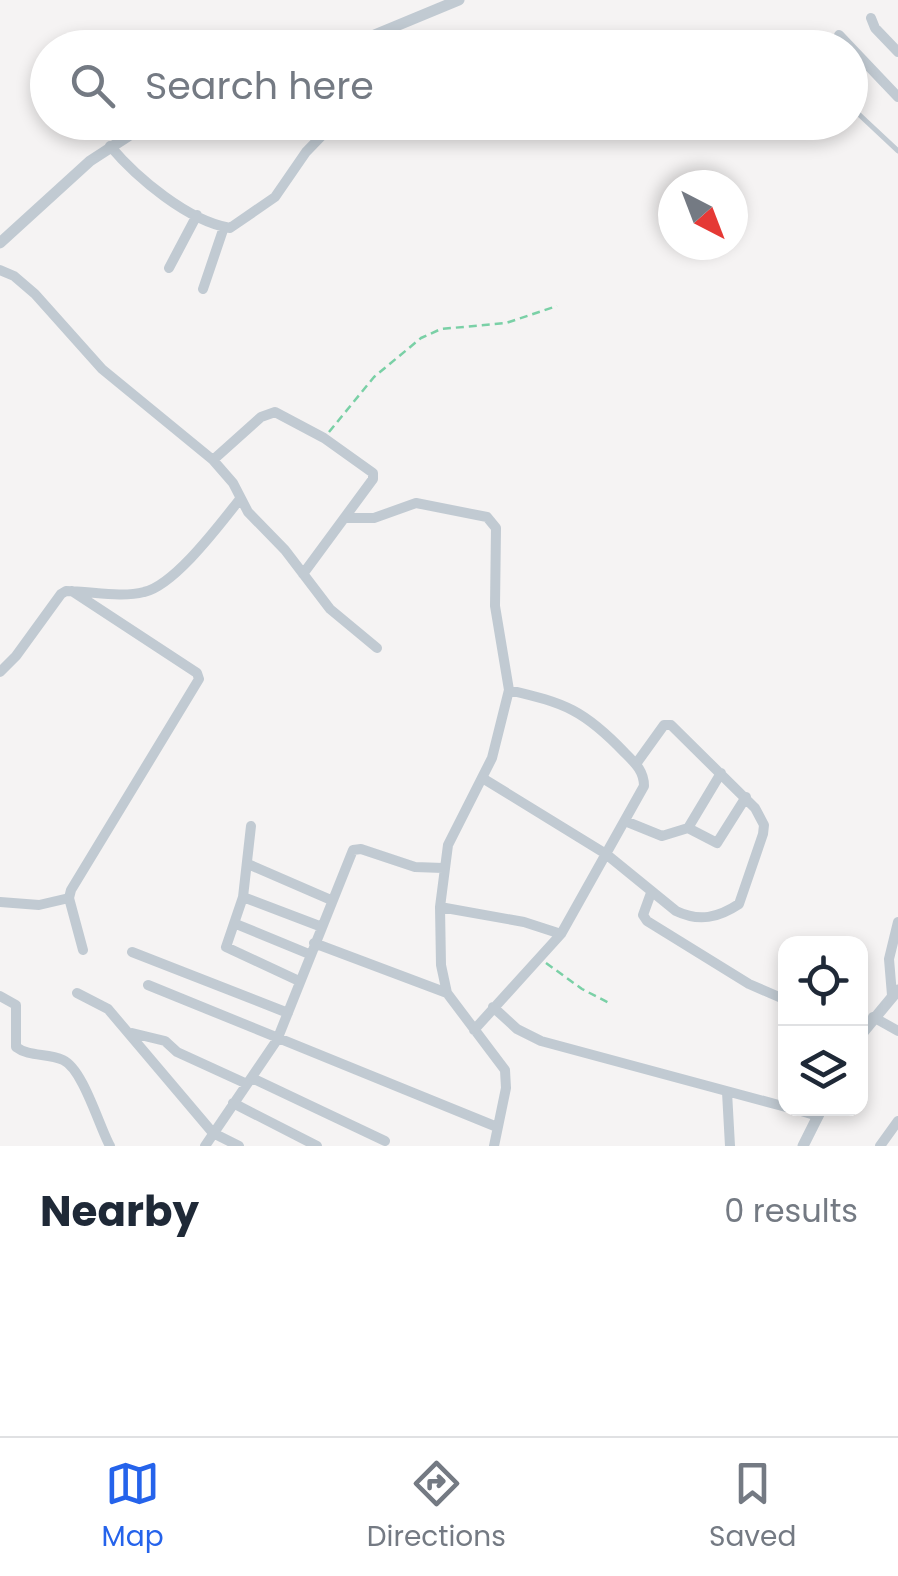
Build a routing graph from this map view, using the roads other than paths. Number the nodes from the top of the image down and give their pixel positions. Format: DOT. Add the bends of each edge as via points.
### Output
graph roads {
  1 [pos="459,0"];
  2 [pos="870,18"];
  3 [pos="386,30"];
  4 [pos="898,52"];
  5 [pos="868,65"];
  6 [pos="898,98"];
  7 [pos="868,123"];
  8 [pos="120,140"];
  9 [pos="318,140"];
  10 [pos="110,146"];
  11 [pos="898,151"];
  12 [pos="197,215"];
  13 [pos="224,227"];
  14 [pos="0,243"];
  15 [pos="169,268"];
  16 [pos="0,270"];
  17 [pos="202,289"];
  18 [pos="214,460"];
  19 [pos="240,499"];
  20 [pos="347,518"];
  21 [pos="304,574"];
  22 [pos="72,591"];
  23 [pos="377,648"];
  24 [pos="0,672"];
  25 [pos="508,690"];
  26 [pos="636,764"];
  27 [pos="722,773"];
  28 [pos="484,778"];
  29 [pos="746,797"];
  30 [pos="625,821"];
  31 [pos="251,826"];
  32 [pos="688,828"];
  33 [pos="606,854"];
  34 [pos="248,864"];
  35 [pos="443,868"];
  36 [pos="651,893"];
  37 [pos="243,896"];
  38 [pos="69,898"];
  39 [pos="331,900"];
  40 [pos="0,902"];
  41 [pos="440,907"];
  42 [pos="898,922"];
  43 [pos="236,924"];
  44 [pos="322,927"];
  45 [pos="562,934"];
  46 [pos="312,948"];
  47 [pos="83,950"];
  48 [pos="132,952"];
  49 [pos="300,981"];
  50 [pos="148,985"];
  51 [pos="78,993"];
  52 [pos="447,993"];
  53 [pos="895,993"];
  54 [pos="0,996"];
  55 [pos="778,996"];
  56 [pos="494,1007"];
  57 [pos="288,1013"];
  58 [pos="873,1017"];
  59 [pos="867,1026"];
  60 [pos="474,1030"];
  61 [pos="898,1030"];
  62 [pos="132,1033"];
  63 [pos="277,1040"];
  64 [pos="177,1052"];
  65 [pos="167,1076"];
  66 [pos="250,1081"];
  67 [pos="727,1092"];
  68 [pos="233,1103"];
  69 [pos="778,1105"];
  70 [pos="818,1116"];
  71 [pos="898,1121"];
  72 [pos="497,1127"];
  73 [pos="213,1133"];
  74 [pos="385,1141"];
  75 [pos="803,1143"];
  76 [pos="495,1145"];
  77 [pos="110,1146"];
  78 [pos="205,1146"];
  79 [pos="239,1146"];
  80 [pos="317,1146"];
  81 [pos="730,1146"];
  82 [pos="880,1146"];
  1 -- 3 [label="street"];
  2 -- 4 [label="street"];
  5 -- 6 [label="street"];
  7 -- 11 [label="lane"];
  8 -- 10 [label="street"];
  9 -- 13 [label="street" via="270,202"];
  10 -- 12 [label="street" via="144,182"];
  10 -- 14 [label="street"];
  12 -- 13 [label="street"];
  12 -- 15 [label="street"];
  13 -- 17 [label="street"];
  16 -- 18 [label="street" via="35,294 102,369"];
  18 -- 19 [label="street"];
  18 -- 20 [label="street" via="271,412 324,438 374,476"];
  19 -- 21 [label="street"];
  19 -- 22 [label="street" via="159,586 141,593"];
  20 -- 21 [label="street"];
  20 -- 25 [label="street" via="374,518 416,503 492,519 498,539 495,606"];
  21 -- 23 [label="street" via="330,608"];
  22 -- 24 [label="street" via="61,594"];
  22 -- 38 [label="street" via="200,679"];
  25 -- 26 [label="street" via="572,708 598,724"];
  25 -- 28 [label="street"];
  26 -- 27 [label="street" via="667,724"];
  26 -- 30 [label="street" via="644,786"];
  27 -- 29 [label="street"];
  27 -- 32 [label="street"];
  28 -- 33 [label="street"];
  28 -- 35 [label="street" via="451,837"];
  29 -- 32 [label="street" via="718,843"];
  29 -- 36 [label="street" via="764,825 739,904 718,915 689,917"];
  30 -- 32 [label="street" via="662,836"];
  30 -- 33 [label="street"];
  31 -- 34 [label="street"];
  33 -- 36 [label="street"];
  33 -- 45 [label="street"];
  34 -- 37 [label="street"];
  34 -- 39 [label="street"];
  35 -- 39 [label="street" via="415,867 355,848"];
  35 -- 41 [label="street"];
  36 -- 55 [label="street" via="647,921"];
  37 -- 43 [label="street"];
  37 -- 44 [label="street"];
  38 -- 40 [label="street" via="40,905"];
  38 -- 47 [label="street"];
  39 -- 44 [label="street"];
  41 -- 45 [label="street"];
  41 -- 52 [label="street"];
  42 -- 53 [label="street" via="889,960"];
  43 -- 46 [label="street"];
  43 -- 49 [label="street" via="226,944 231,952"];
  44 -- 46 [label="street"];
  45 -- 56 [label="street"];
  46 -- 49 [label="street"];
  46 -- 52 [label="street"];
  48 -- 57 [label="street"];
  49 -- 57 [label="street"];
  50 -- 63 [label="street"];
  51 -- 62 [label="street" via="104,1006"];
  52 -- 60 [label="street"];
  53 -- 58 [label="street"];
  54 -- 77 [label="street" via="16,1005 20,1052 72,1065"];
  56 -- 60 [label="street"];
  56 -- 67 [label="street" via="541,1041"];
  57 -- 63 [label="street"];
  58 -- 59 [label="street"];
  58 -- 61 [label="street"];
  60 -- 72 [label="street" via="505,1070"];
  62 -- 64 [label="street" via="164,1041"];
  62 -- 65 [label="street"];
  63 -- 66 [label="street"];
  63 -- 72 [label="street"];
  64 -- 65 [label="street"];
  64 -- 66 [label="street"];
  65 -- 73 [label="street"];
  66 -- 68 [label="street"];
  66 -- 74 [label="street"];
  67 -- 69 [label="street"];
  67 -- 81 [label="street"];
  68 -- 73 [label="street"];
  68 -- 80 [label="street"];
  70 -- 75 [label="street"];
  71 -- 82 [label="street"];
  72 -- 76 [label="street"];
  73 -- 78 [label="street"];
  73 -- 79 [label="street"];
}
